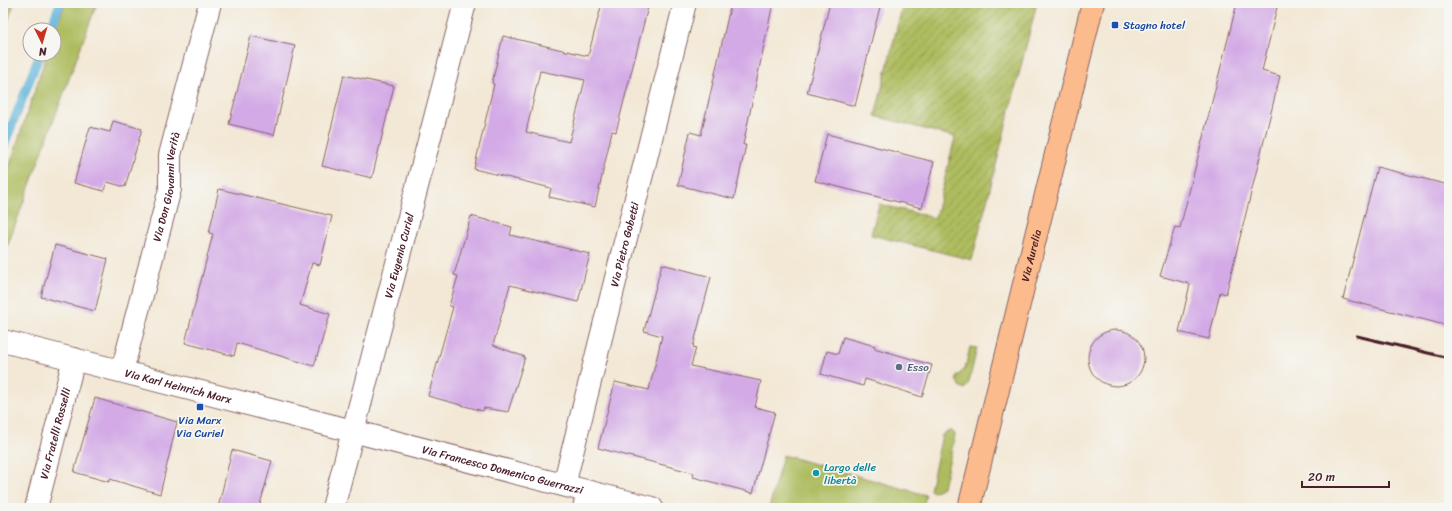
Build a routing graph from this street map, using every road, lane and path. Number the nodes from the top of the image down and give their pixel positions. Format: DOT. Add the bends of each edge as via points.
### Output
graph roads {
  1 [pos="210,3"];
  2 [pos="465,3"];
  3 [pos="685,3"];
  4 [pos="1093,3"];
  5 [pos="3,341"];
  6 [pos="74,359"];
  7 [pos="122,371"];
  8 [pos="353,431"];
  9 [pos="564,486"];
  10 [pos="586,500"];
  11 [pos="36,508"];
  12 [pos="333,508"];
  13 [pos="652,508"];
  14 [pos="969,508"];
  1 -- 7 [label="street, Via Don Giovanni Verità" via="170,155 170,189"];
  2 -- 8 [label="street, Via Eugenio Curiel"];
  3 -- 9 [label="street, Via Pietro Gobetti"];
  4 -- 14 [label="main road, Via Aurelia"];
  5 -- 6 [label="street, Via Karl Heinrich Marx"];
  6 -- 7 [label="street, Via Karl Heinrich Marx"];
  6 -- 11 [label="street, Via Fratelli Rosselli"];
  7 -- 8 [label="street, Via Karl Heinrich Marx"];
  8 -- 9 [label="street, Via Francesco Domenico Guerrazzi"];
  8 -- 12 [label="street, Via Eugenio Curiel"];
  9 -- 10 [label="street, Via Francesco Domenico Guerrazzi"];
  10 -- 13 [label="street, Via Francesco Domenico Guerrazzi"];
}
